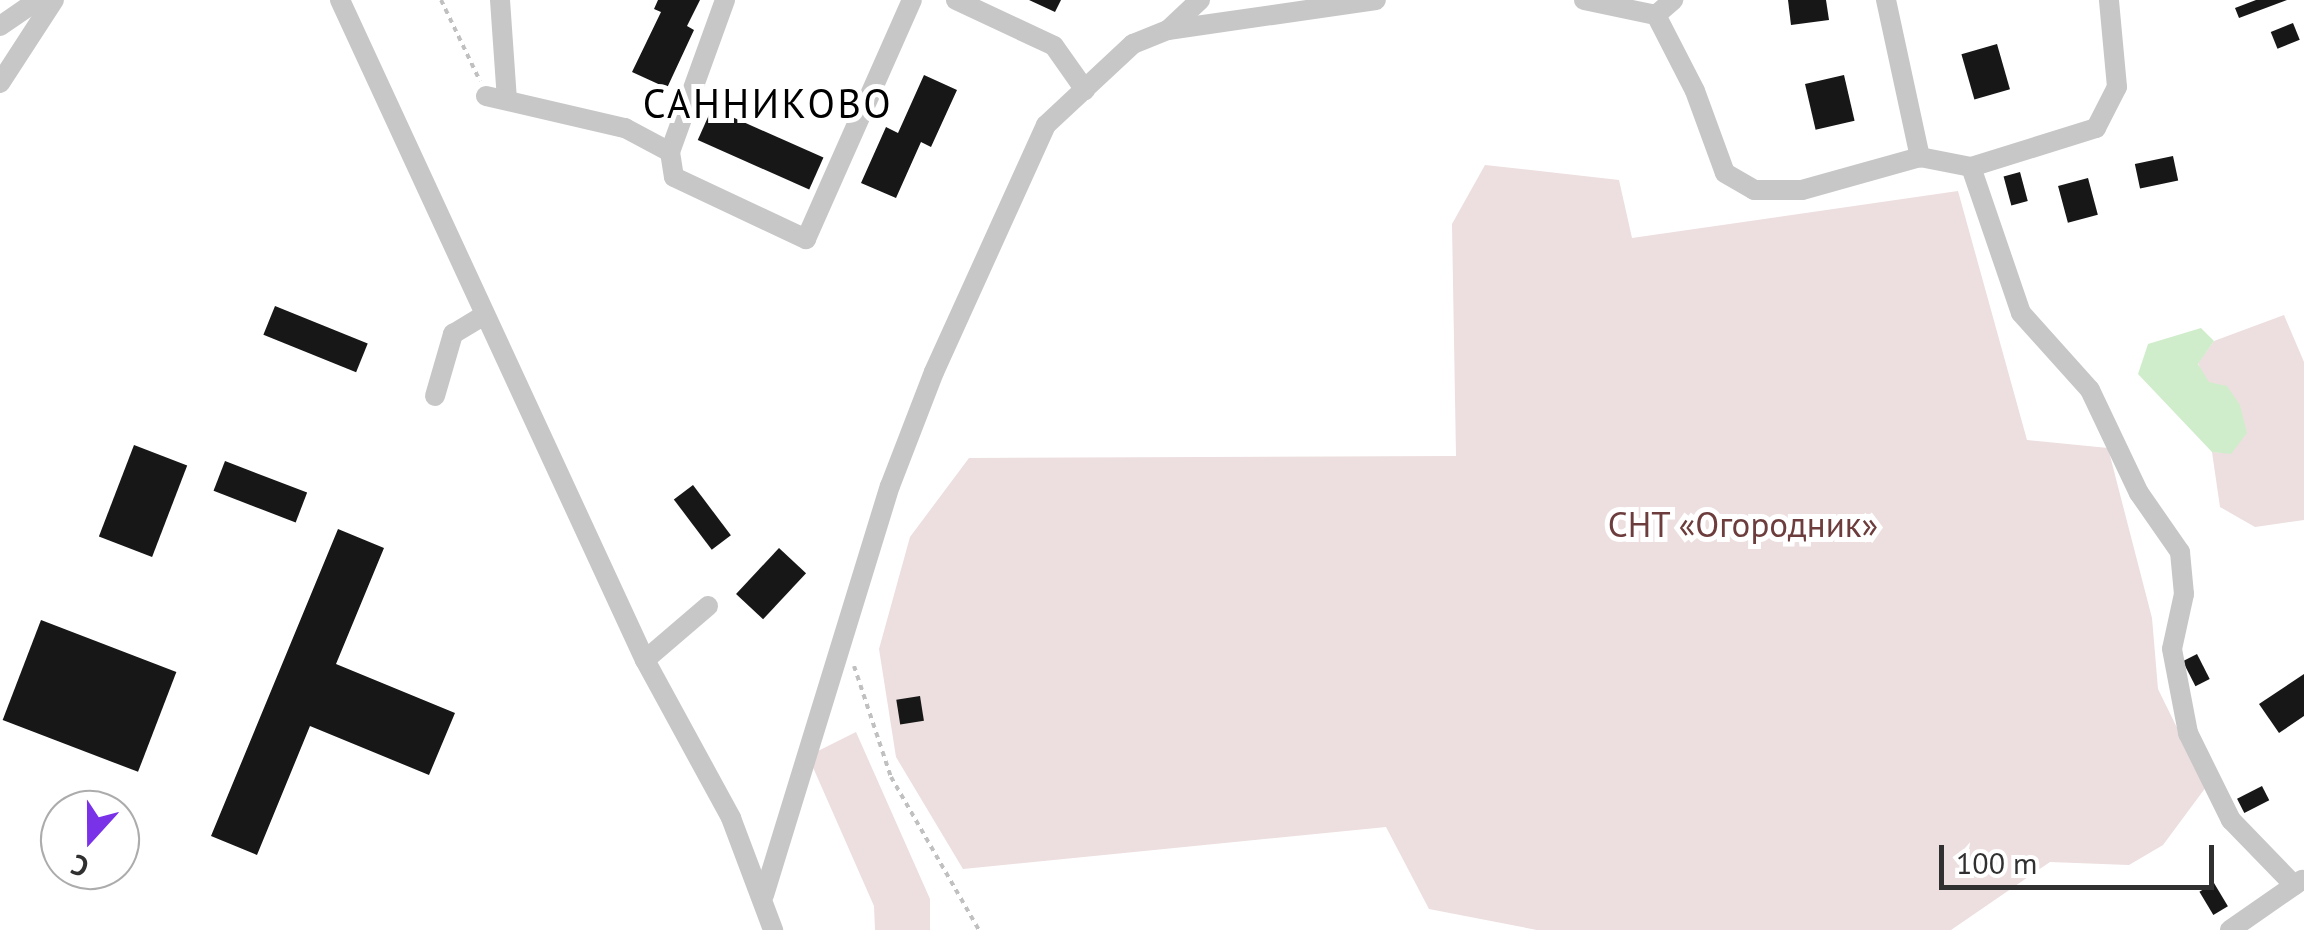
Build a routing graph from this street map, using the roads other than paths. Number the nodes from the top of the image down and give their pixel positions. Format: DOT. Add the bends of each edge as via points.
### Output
graph roads {
  1 [pos="38,0"];
  2 [pos="54,0"];
  3 [pos="340,0"];
  4 [pos="500,0"];
  5 [pos="725,0"];
  6 [pos="912,0"];
  7 [pos="956,0"];
  8 [pos="1200,0"];
  9 [pos="1376,0"];
  10 [pos="1584,0"];
  11 [pos="1674,0"];
  12 [pos="1886,0"];
  13 [pos="2110,0"];
  14 [pos="1656,15"];
  15 [pos="0,26"];
  16 [pos="1168,30"];
  17 [pos="0,83"];
  18 [pos="1085,90"];
  19 [pos="670,152"];
  20 [pos="1920,157"];
  21 [pos="1971,167"];
  22 [pos="486,315"];
  23 [pos="435,396"];
  24 [pos="708,606"];
  25 [pos="645,660"];
  26 [pos="2299,882"];
  27 [pos="764,895"];
  28 [pos="773,930"];
  29 [pos="2230,930"];
  1 -- 15 [label="street"];
  2 -- 17 [label="street"];
  3 -- 22 [label="street"];
  4 -- 19 [label="street" via="497,98 625,128"];
  5 -- 19 [label="street"];
  6 -- 19 [label="street" via="806,239 674,177"];
  7 -- 18 [label="street" via="1054,46"];
  8 -- 16 [label="street"];
  9 -- 16 [label="street"];
  10 -- 14 [label="street"];
  11 -- 14 [label="street"];
  12 -- 20 [label="street"];
  13 -- 21 [label="street" via="2117,87 2096,128"];
  14 -- 20 [label="street" via="1696,91 1725,173 1754,190 1802,190"];
  16 -- 18 [label="street" via="1132,44"];
  18 -- 27 [label="street" via="1046,126 890,486"];
  20 -- 21 [label="street"];
  21 -- 26 [label="street" via="2020,313 2090,390 2139,493 2180,552 2184,594 2172,650 2188,734 2231,820"];
  22 -- 23 [label="street" via="453,334"];
  22 -- 25 [label="street"];
  24 -- 25 [label="street"];
  25 -- 27 [label="street" via="731,818"];
  26 -- 29 [label="street"];
  27 -- 28 [label="street"];
}
